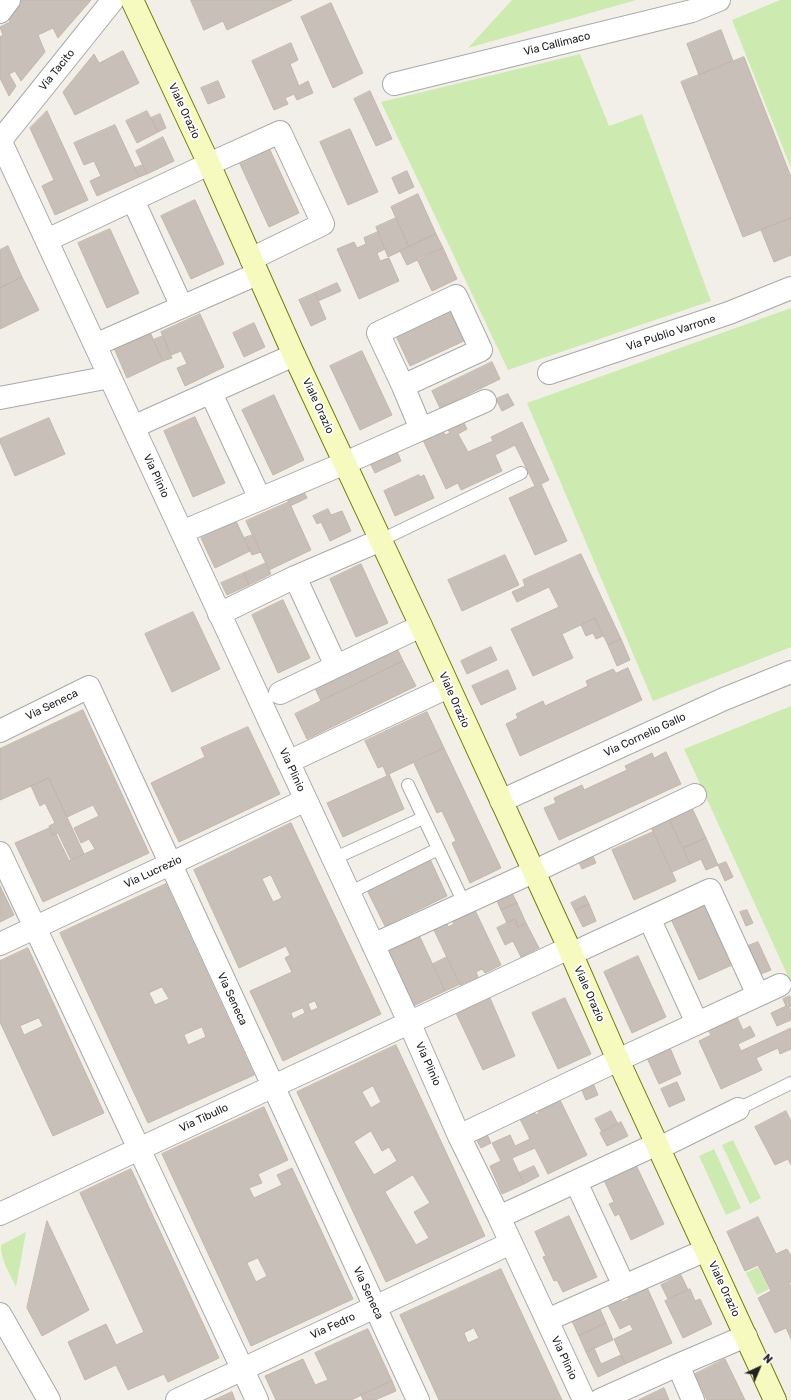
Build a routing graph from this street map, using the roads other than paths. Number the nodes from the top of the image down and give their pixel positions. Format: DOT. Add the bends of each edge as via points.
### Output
graph roads {
  1 [pos="9,0"];
  2 [pos="113,0"];
  3 [pos="132,0"];
  4 [pos="719,0"];
  5 [pos="0,12"];
  6 [pos="394,84"];
  7 [pos="0,141"];
  8 [pos="208,164"];
  9 [pos="133,200"];
  10 [pos="46,240"];
  11 [pos="254,266"];
  12 [pos="791,288"];
  13 [pos="182,307"];
  14 [pos="95,345"];
  15 [pos="294,355"];
  16 [pos="549,373"];
  17 [pos="110,377"];
  18 [pos="403,386"];
  19 [pos="211,393"];
  20 [pos="0,398"];
  21 [pos="485,401"];
  22 [pos="133,427"];
  23 [pos="421,429"];
  24 [pos="345,463"];
  25 [pos="521,473"];
  26 [pos="260,499"];
  27 [pos="182,532"];
  28 [pos="381,540"];
  29 [pos="295,577"];
  30 [pos="219,614"];
  31 [pos="421,626"];
  32 [pos="336,666"];
  33 [pos="791,672"];
  34 [pos="448,687"];
  35 [pos="280,692"];
  36 [pos="0,731"];
  37 [pos="288,762"];
  38 [pos="408,785"];
  39 [pos="695,795"];
  40 [pos="306,800"];
  41 [pos="501,801"];
  42 [pos="423,818"];
  43 [pos="438,849"];
  44 [pos="0,852"];
  45 [pos="333,859"];
  46 [pos="170,864"];
  47 [pos="533,872"];
  48 [pos="349,893"];
  49 [pos="464,904"];
  50 [pos="649,918"];
  51 [pos="34,927"];
  52 [pos="0,944"];
  53 [pos="373,945"];
  54 [pos="570,951"];
  55 [pos="780,985"];
  56 [pos="758,995"];
  57 [pos="409,1022"];
  58 [pos="697,1023"];
  59 [pos="618,1060"];
  60 [pos="791,1083"];
  61 [pos="273,1086"];
  62 [pos="738,1109"];
  63 [pos="459,1136"];
  64 [pos="658,1146"];
  65 [pos="139,1148"];
  66 [pos="576,1182"];
  67 [pos="0,1214"];
  68 [pos="499,1217"];
  69 [pos="511,1243"];
  70 [pos="706,1250"];
  71 [pos="624,1286"];
  72 [pos="374,1307"];
  73 [pos="0,1314"];
  74 [pos="547,1320"];
  75 [pos="746,1336"];
  76 [pos="678,1365"];
  77 [pos="243,1369"];
  78 [pos="49,1400"];
  79 [pos="177,1400"];
  80 [pos="257,1400"];
  81 [pos="418,1400"];
  82 [pos="584,1400"];
  83 [pos="600,1400"];
  84 [pos="694,1400"];
  85 [pos="775,1400"];
  1 -- 5 [label="street"];
  2 -- 7 [label="street, Via Tacito"];
  3 -- 8 [label="street, Viale Orazio"];
  4 -- 6 [label="street, Via Callimaco" via="692,11"];
  7 -- 10 [label="street, Via Plinio"];
  8 -- 9 [label="street"];
  8 -- 11 [label="street, Viale Orazio"];
  8 -- 11 [label="street" via="280,132 323,224"];
  9 -- 10 [label="street"];
  9 -- 13 [label="street"];
  10 -- 14 [label="street, Via Plinio"];
  11 -- 13 [label="street"];
  11 -- 15 [label="street, Viale Orazio"];
  12 -- 16 [label="street, Via Publio Varrone" via="730,313"];
  13 -- 14 [label="street"];
  14 -- 17 [label="street, Via Plinio"];
  15 -- 19 [label="street"];
  15 -- 24 [label="street, Viale Orazio"];
  17 -- 20 [label="street"];
  17 -- 22 [label="street, Via Plinio"];
  18 -- 18 [label="street" via="378,333 456,296 481,350"];
  18 -- 23 [label="street"];
  19 -- 22 [label="street"];
  19 -- 26 [label="street"];
  21 -- 23 [label="street"];
  22 -- 27 [label="street, Via Plinio"];
  23 -- 24 [label="street"];
  24 -- 26 [label="street"];
  24 -- 28 [label="street, Viale Orazio"];
  25 -- 28 [label="lane"];
  26 -- 27 [label="street"];
  27 -- 30 [label="street, Via Plinio"];
  28 -- 29 [label="street"];
  28 -- 31 [label="street, Viale Orazio"];
  29 -- 30 [label="street"];
  29 -- 32 [label="street"];
  30 -- 37 [label="street, Via Plinio"];
  31 -- 32 [label="street"];
  31 -- 34 [label="street, Viale Orazio"];
  32 -- 35 [label="street"];
  33 -- 41 [label="street, Via Cornelio Gallo" via="724,699"];
  34 -- 37 [label="street"];
  34 -- 41 [label="street, Viale Orazio"];
  36 -- 46 [label="street, Via Seneca" via="89,687"];
  37 -- 40 [label="street, Via Plinio"];
  38 -- 42 [label="lane"];
  39 -- 47 [label="street"];
  40 -- 45 [label="street, Via Plinio"];
  40 -- 46 [label="street, Via Lucrezio"];
  41 -- 47 [label="street, Viale Orazio"];
  42 -- 43 [label="lane"];
  42 -- 45 [label="lane"];
  43 -- 48 [label="lane"];
  43 -- 49 [label="lane"];
  44 -- 51 [label="street"];
  45 -- 48 [label="street, Via Plinio"];
  46 -- 51 [label="street, Via Lucrezio"];
  46 -- 61 [label="street, Via Seneca"];
  47 -- 49 [label="street"];
  47 -- 54 [label="street, Viale Orazio"];
  48 -- 53 [label="street, Via Plinio"];
  49 -- 53 [label="street"];
  50 -- 54 [label="street, Via Tibullo"];
  50 -- 56 [label="street, Via Tibullo" via="710,890"];
  50 -- 58 [label="street"];
  51 -- 52 [label="street, Via Lucrezio"];
  51 -- 65 [label="street"];
  53 -- 57 [label="street, Via Plinio"];
  54 -- 57 [label="street, Via Tibullo"];
  54 -- 59 [label="street, Viale Orazio"];
  55 -- 56 [label="street"];
  56 -- 58 [label="street"];
  57 -- 61 [label="street, Via Tibullo"];
  57 -- 63 [label="street, Via Plinio"];
  58 -- 59 [label="street"];
  59 -- 63 [label="street"];
  59 -- 64 [label="street, Viale Orazio"];
  60 -- 62 [label="lane"];
  61 -- 65 [label="street, Via Tibullo"];
  61 -- 72 [label="street, Via Seneca"];
  62 -- 64 [label="street"];
  63 -- 68 [label="street, Via Plinio"];
  64 -- 66 [label="street"];
  64 -- 70 [label="street, Viale Orazio"];
  65 -- 67 [label="street, Via Tibullo"];
  65 -- 77 [label="street"];
  66 -- 68 [label="street"];
  66 -- 71 [label="street"];
  68 -- 69 [label="street, Via Plinio"];
  69 -- 72 [label="street, Via Fedro"];
  69 -- 74 [label="street, Via Plinio"];
  70 -- 71 [label="street"];
  70 -- 75 [label="street, Viale Orazio"];
  71 -- 74 [label="street"];
  72 -- 77 [label="street, Via Fedro"];
  72 -- 81 [label="street, Via Seneca"];
  73 -- 78 [label="street"];
  74 -- 82 [label="street, Via Plinio"];
  75 -- 76 [label="street"];
  75 -- 85 [label="street, Viale Orazio"];
  76 -- 83 [label="street"];
  76 -- 84 [label="street"];
  77 -- 79 [label="street, Via Fedro"];
  77 -- 80 [label="street"];
}
